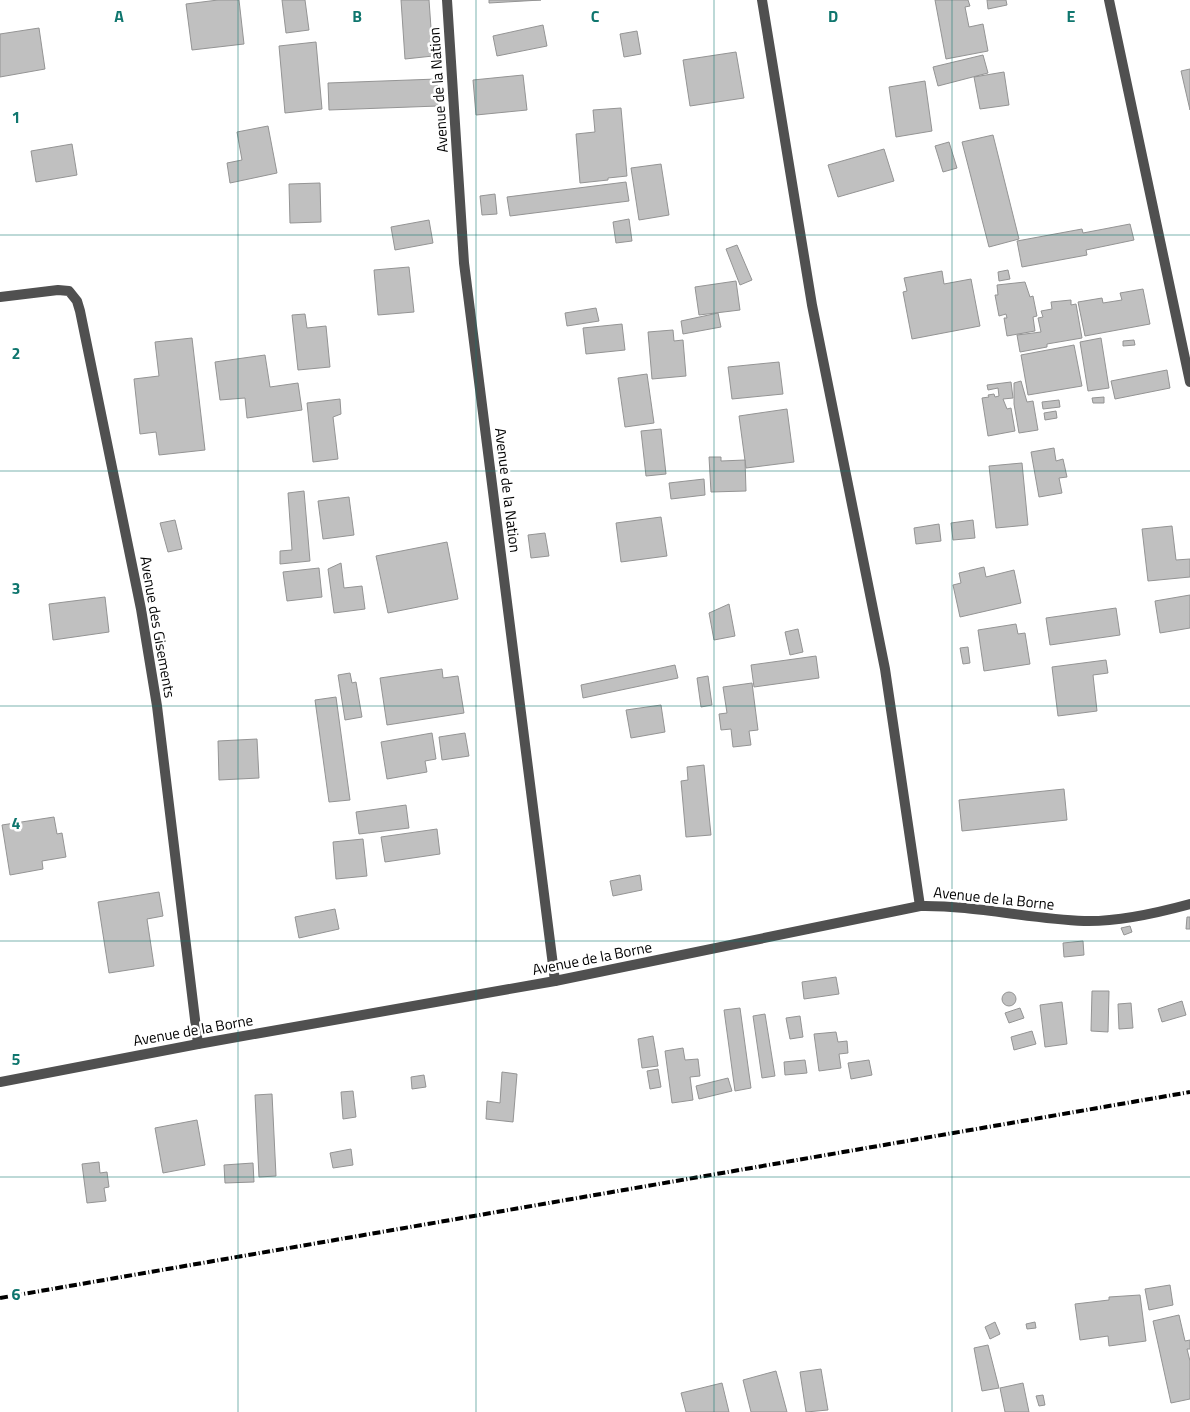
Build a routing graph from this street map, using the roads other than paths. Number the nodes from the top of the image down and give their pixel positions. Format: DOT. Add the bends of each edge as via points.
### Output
graph roads {
  1 [pos="447,0"];
  2 [pos="762,0"];
  3 [pos="1109,0"];
  4 [pos="0,297"];
  5 [pos="1190,382"];
  6 [pos="1190,904"];
  7 [pos="920,906"];
  8 [pos="555,981"];
  9 [pos="198,1044"];
  10 [pos="0,1082"];
  1 -- 8 [label="street, Avenue de la Nation" via="464,263"];
  2 -- 7 [label="street" via="812,305 885,669"];
  3 -- 5 [label="street"];
  4 -- 9 [label="street, Avenue des Gisements" via="69,291 80,311 141,609 157,706"];
  6 -- 7 [label="street, Avenue de la Borne" via="1165,911 1086,921"];
  7 -- 8 [label="street, Avenue de la Borne"];
  8 -- 9 [label="street, Avenue de la Borne"];
  9 -- 10 [label="street, Avenue de la Borne"];
}
